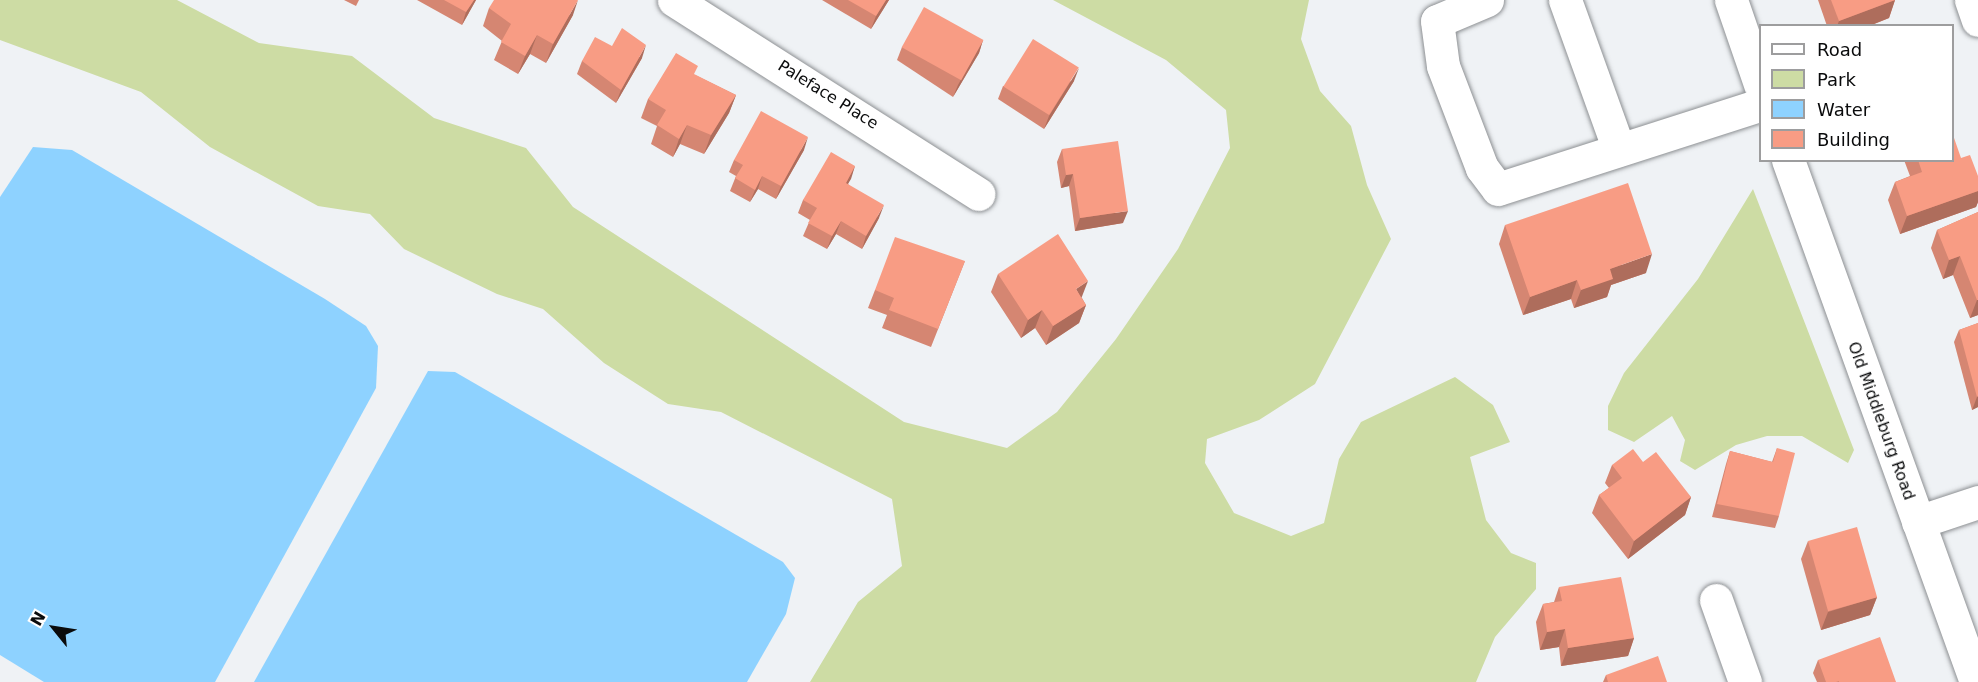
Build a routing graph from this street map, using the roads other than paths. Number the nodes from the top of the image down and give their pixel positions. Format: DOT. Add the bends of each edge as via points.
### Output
graph roads {
  1 [pos="674,0"];
  2 [pos="1487,0"];
  3 [pos="1565,0"];
  4 [pos="1731,0"];
  5 [pos="1971,0"];
  6 [pos="1978,20"];
  7 [pos="1759,78"];
  8 [pos="1759,106"];
  9 [pos="1619,150"];
  10 [pos="1789,162"];
  11 [pos="979,194"];
  12 [pos="1978,502"];
  13 [pos="1918,522"];
  14 [pos="1716,600"];
  15 [pos="1745,682"];
  16 [pos="1976,682"];
  1 -- 11 [label="main road, Paleface Place"];
  2 -- 9 [label="main road" via="1437,21 1443,66 1482,168 1498,189"];
  3 -- 9 [label="main road"];
  4 -- 7 [label="main road"];
  5 -- 6 [label="main road"];
  8 -- 9 [label="main road"];
  10 -- 13 [label="main road, Old Middleburg Road"];
  12 -- 13 [label="main road"];
  13 -- 16 [label="main road, Old Middleburg Road"];
  14 -- 15 [label="main road"];
}
